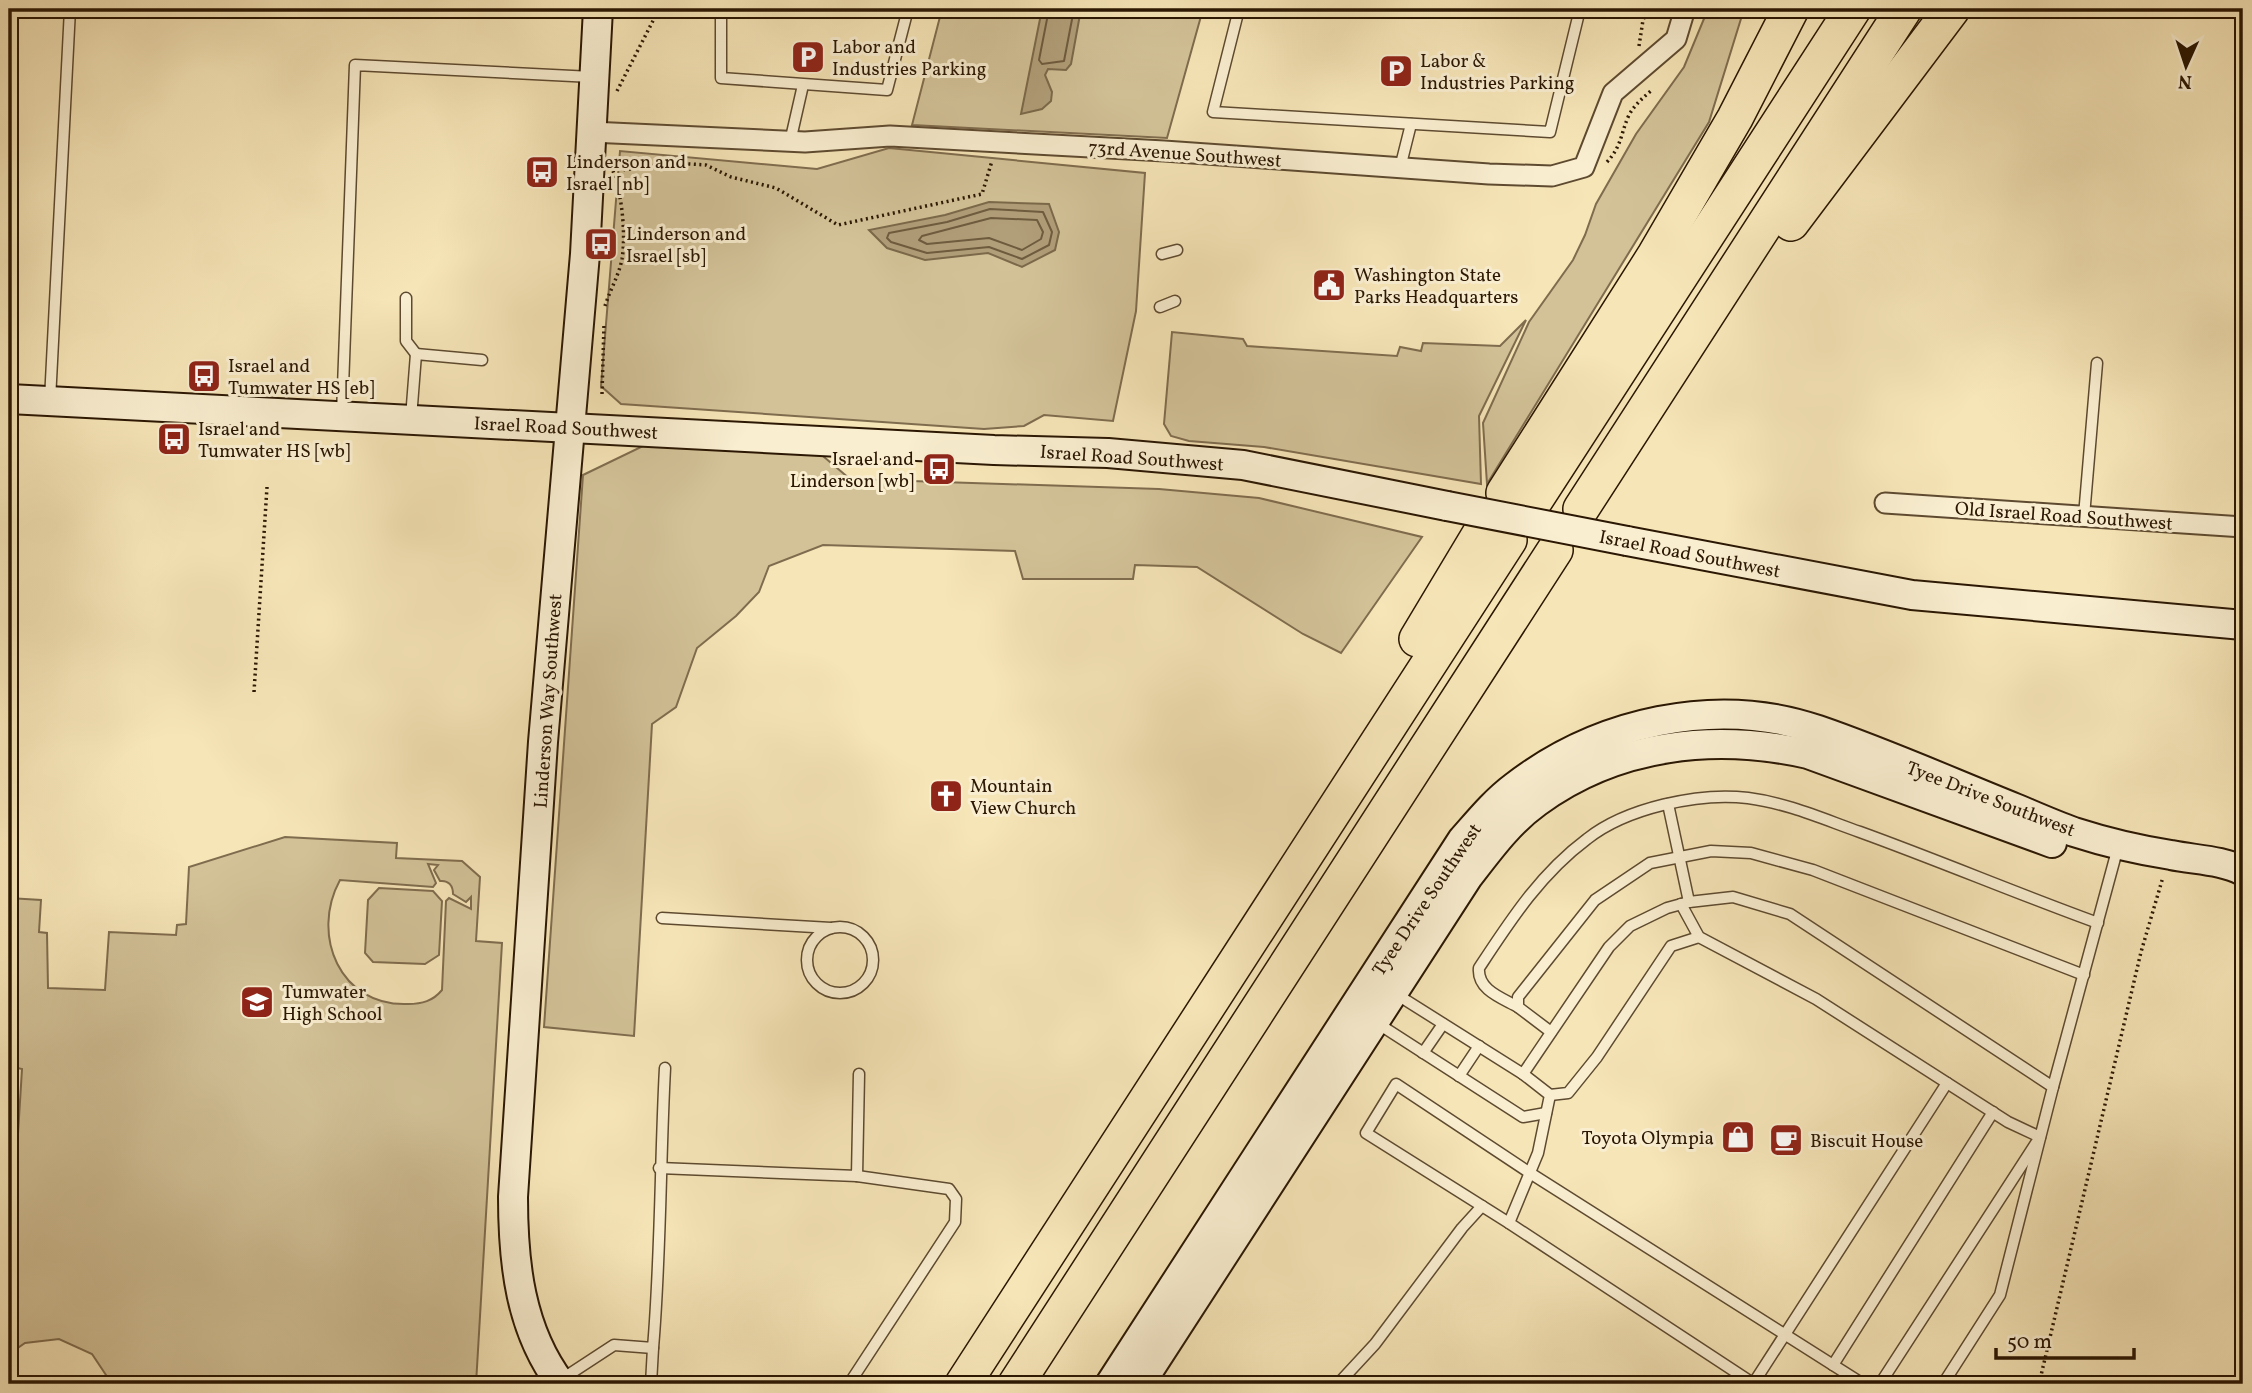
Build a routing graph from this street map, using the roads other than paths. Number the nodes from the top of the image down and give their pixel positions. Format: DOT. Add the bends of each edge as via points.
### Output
graph roads {
  1 [pos="69,9"];
  2 [pos="598,9"];
  3 [pos="721,9"];
  4 [pos="908,9"];
  5 [pos="1239,9"];
  6 [pos="1580,9"];
  7 [pos="1685,9"];
  8 [pos="1791,9"];
  9 [pos="1853,9"];
  10 [pos="1904,9"];
  11 [pos="1951,9"];
  12 [pos="594,77"];
  13 [pos="803,85"];
  14 [pos="1411,124"];
  15 [pos="591,132"];
  16 [pos="790,142"];
  17 [pos="1399,168"];
  18 [pos="1177,250"];
  19 [pos="1162,254"];
  20 [pos="406,298"];
  21 [pos="1175,301"];
  22 [pos="1160,307"];
  23 [pos="416,354"];
  24 [pos="482,360"];
  25 [pos="2096,363"];
  26 [pos="9,399"];
  27 [pos="50,401"];
  28 [pos="342,415"];
  29 [pos="411,418"];
  30 [pos="569,426"];
  31 [pos="1605,472"];
  32 [pos="1885,503"];
  33 [pos="1581,509"];
  34 [pos="2084,516"];
  35 [pos="2243,527"];
  36 [pos="1495,537"];
  37 [pos="1555,550"];
  38 [pos="2243,625"];
  39 [pos="1668,804"];
  40 [pos="2117,852"];
  41 [pos="1679,856"];
  42 [pos="2243,871"];
  43 [pos="2243,878"];
  44 [pos="1685,903"];
  45 [pos="663,918"];
  46 [pos="2098,923"];
  47 [pos="832,928"];
  48 [pos="1699,937"];
  49 [pos="2084,975"];
  50 [pos="1382,986"];
  51 [pos="1518,1007"];
  52 [pos="1364,1015"];
  53 [pos="1443,1024"];
  54 [pos="1551,1032"];
  55 [pos="1479,1046"];
  56 [pos="1423,1053"];
  57 [pos="665,1068"];
  58 [pos="859,1074"];
  59 [pos="1523,1074"];
  60 [pos="1459,1076"];
  61 [pos="1947,1083"];
  62 [pos="2053,1087"];
  63 [pos="1550,1095"];
  64 [pos="1993,1112"];
  65 [pos="1546,1113"];
  66 [pos="2040,1137"];
  67 [pos="659,1168"];
  68 [pos="1530,1173"];
  69 [pos="857,1177"];
  70 [pos="1482,1206"];
  71 [pos="1510,1223"];
  72 [pos="1785,1334"];
  73 [pos="653,1348"];
  74 [pos="1833,1365"];
  75 [pos="560,1382"];
  76 [pos="651,1384"];
  77 [pos="849,1384"];
  78 [pos="964,1384"];
  79 [pos="1016,1384"];
  80 [pos="1110,1384"];
  81 [pos="1140,1384"];
  82 [pos="1338,1384"];
  83 [pos="1754,1384"];
  84 [pos="1863,1384"];
  85 [pos="1880,1384"];
  86 [pos="1943,1384"];
  1 -- 27 [label="lane"];
  2 -- 12 [label="street, Linderson Way Southwest"];
  3 -- 13 [label="lane" via="721,78"];
  4 -- 13 [label="lane" via="887,90"];
  5 -- 14 [label="lane" via="1213,112"];
  6 -- 14 [label="lane" via="1550,132"];
  7 -- 17 [label="street, 73rd Avenue Southwest" via="1676,39 1613,93 1584,167 1552,176"];
  8 -- 9 [label="highway" via="1735,118 1519,497"];
  10 -- 31 [label="highway"];
  11 -- 31 [label="highway"];
  12 -- 15 [label="street, Linderson Way Southwest"];
  12 -- 28 [label="lane" via="355,65"];
  13 -- 16 [label="lane"];
  14 -- 17 [label="lane"];
  15 -- 16 [label="street, 73rd Avenue Southwest"];
  15 -- 30 [label="street, Linderson Way Southwest"];
  16 -- 17 [label="street, 73rd Avenue Southwest" via="890,136"];
  18 -- 19 [label="lane"];
  20 -- 23 [label="lane" via="406,341"];
  21 -- 22 [label="lane"];
  23 -- 24 [label="lane"];
  23 -- 29 [label="lane"];
  25 -- 34 [label="lane"];
  26 -- 27 [label="street, Israel Road Southwest"];
  27 -- 28 [label="street, Israel Road Southwest"];
  28 -- 29 [label="street, Israel Road Southwest"];
  29 -- 30 [label="street, Israel Road Southwest"];
  30 -- 38 [label="street, Israel Road Southwest, bridge" via="1230,463 1912,595"];
  30 -- 75 [label="street, Linderson Way Southwest" via="513,1196 517,1280 536,1342"];
  31 -- 33 [label="highway"];
  32 -- 34 [label="street, Old Israel Road Southwest"];
  34 -- 35 [label="street, Old Israel Road Southwest"];
  36 -- 78 [label="highway" via="1374,712 1249,912 1168,1066"];
  37 -- 79 [label="highway"];
  39 -- 41 [label="lane"];
  39 -- 46 [label="lane" via="1746,797 1781,804"];
  39 -- 51 [label="lane" via="1589,837 1530,892 1479,968 1483,986"];
  40 -- 42 [label="street, Tyee Drive Southwest" via="2169,855 2233,865"];
  40 -- 43 [label="street, Tyee Drive Southwest" via="2164,872 2229,882"];
  40 -- 46 [label="lane"];
  40 -- 50 [label="street, Tyee Drive Southwest" via="2076,852 1808,754 1769,745 1691,744 1647,752 1604,765 1536,802 1503,832"];
  41 -- 44 [label="lane"];
  41 -- 49 [label="lane" via="1712,851 1751,853 1813,870"];
  41 -- 51 [label="lane" via="1650,863 1595,900 1518,997"];
  44 -- 48 [label="lane"];
  44 -- 54 [label="lane" via="1630,926 1609,947"];
  44 -- 62 [label="lane" via="1733,897 1790,914"];
  45 -- 47 [label="lane"];
  46 -- 49 [label="lane"];
  47 -- 47 [label="lane" via="858,933 872,952 873,967 867,980 851,992 830,992 816,983 808,968 813,943"];
  48 -- 61 [label="lane" via="1816,999"];
  48 -- 63 [label="lane" via="1671,946 1568,1093"];
  49 -- 62 [label="lane"];
  50 -- 52 [label="street, Tyee Drive Southwest"];
  50 -- 53 [label="lane"];
  51 -- 54 [label="lane"];
  52 -- 56 [label="lane"];
  52 -- 80 [label="street, Tyee Drive Southwest"];
  52 -- 81 [label="street, Tyee Drive Southwest"];
  53 -- 55 [label="lane"];
  53 -- 56 [label="lane"];
  54 -- 59 [label="lane"];
  55 -- 59 [label="lane"];
  55 -- 60 [label="lane"];
  56 -- 60 [label="lane"];
  57 -- 67 [label="lane"];
  58 -- 69 [label="lane"];
  59 -- 63 [label="lane"];
  60 -- 65 [label="lane" via="1523,1117"];
  61 -- 64 [label="lane"];
  61 -- 72 [label="lane"];
  62 -- 66 [label="lane"];
  63 -- 65 [label="lane"];
  64 -- 66 [label="lane"];
  64 -- 74 [label="lane"];
  65 -- 68 [label="lane"];
  66 -- 85 [label="lane"];
  66 -- 86 [label="lane" via="2000,1295"];
  67 -- 69 [label="lane"];
  67 -- 73 [label="lane" via="659,1275"];
  68 -- 70 [label="lane" via="1396,1084 1366,1133"];
  68 -- 71 [label="lane"];
  68 -- 72 [label="lane"];
  69 -- 77 [label="lane" via="949,1189 956,1199 954,1222"];
  70 -- 71 [label="lane"];
  70 -- 82 [label="lane" via="1375,1344"];
  71 -- 83 [label="lane"];
  72 -- 74 [label="lane"];
  72 -- 83 [label="lane"];
  73 -- 75 [label="lane" via="614,1345"];
  73 -- 76 [label="lane"];
  74 -- 84 [label="lane"];
}
